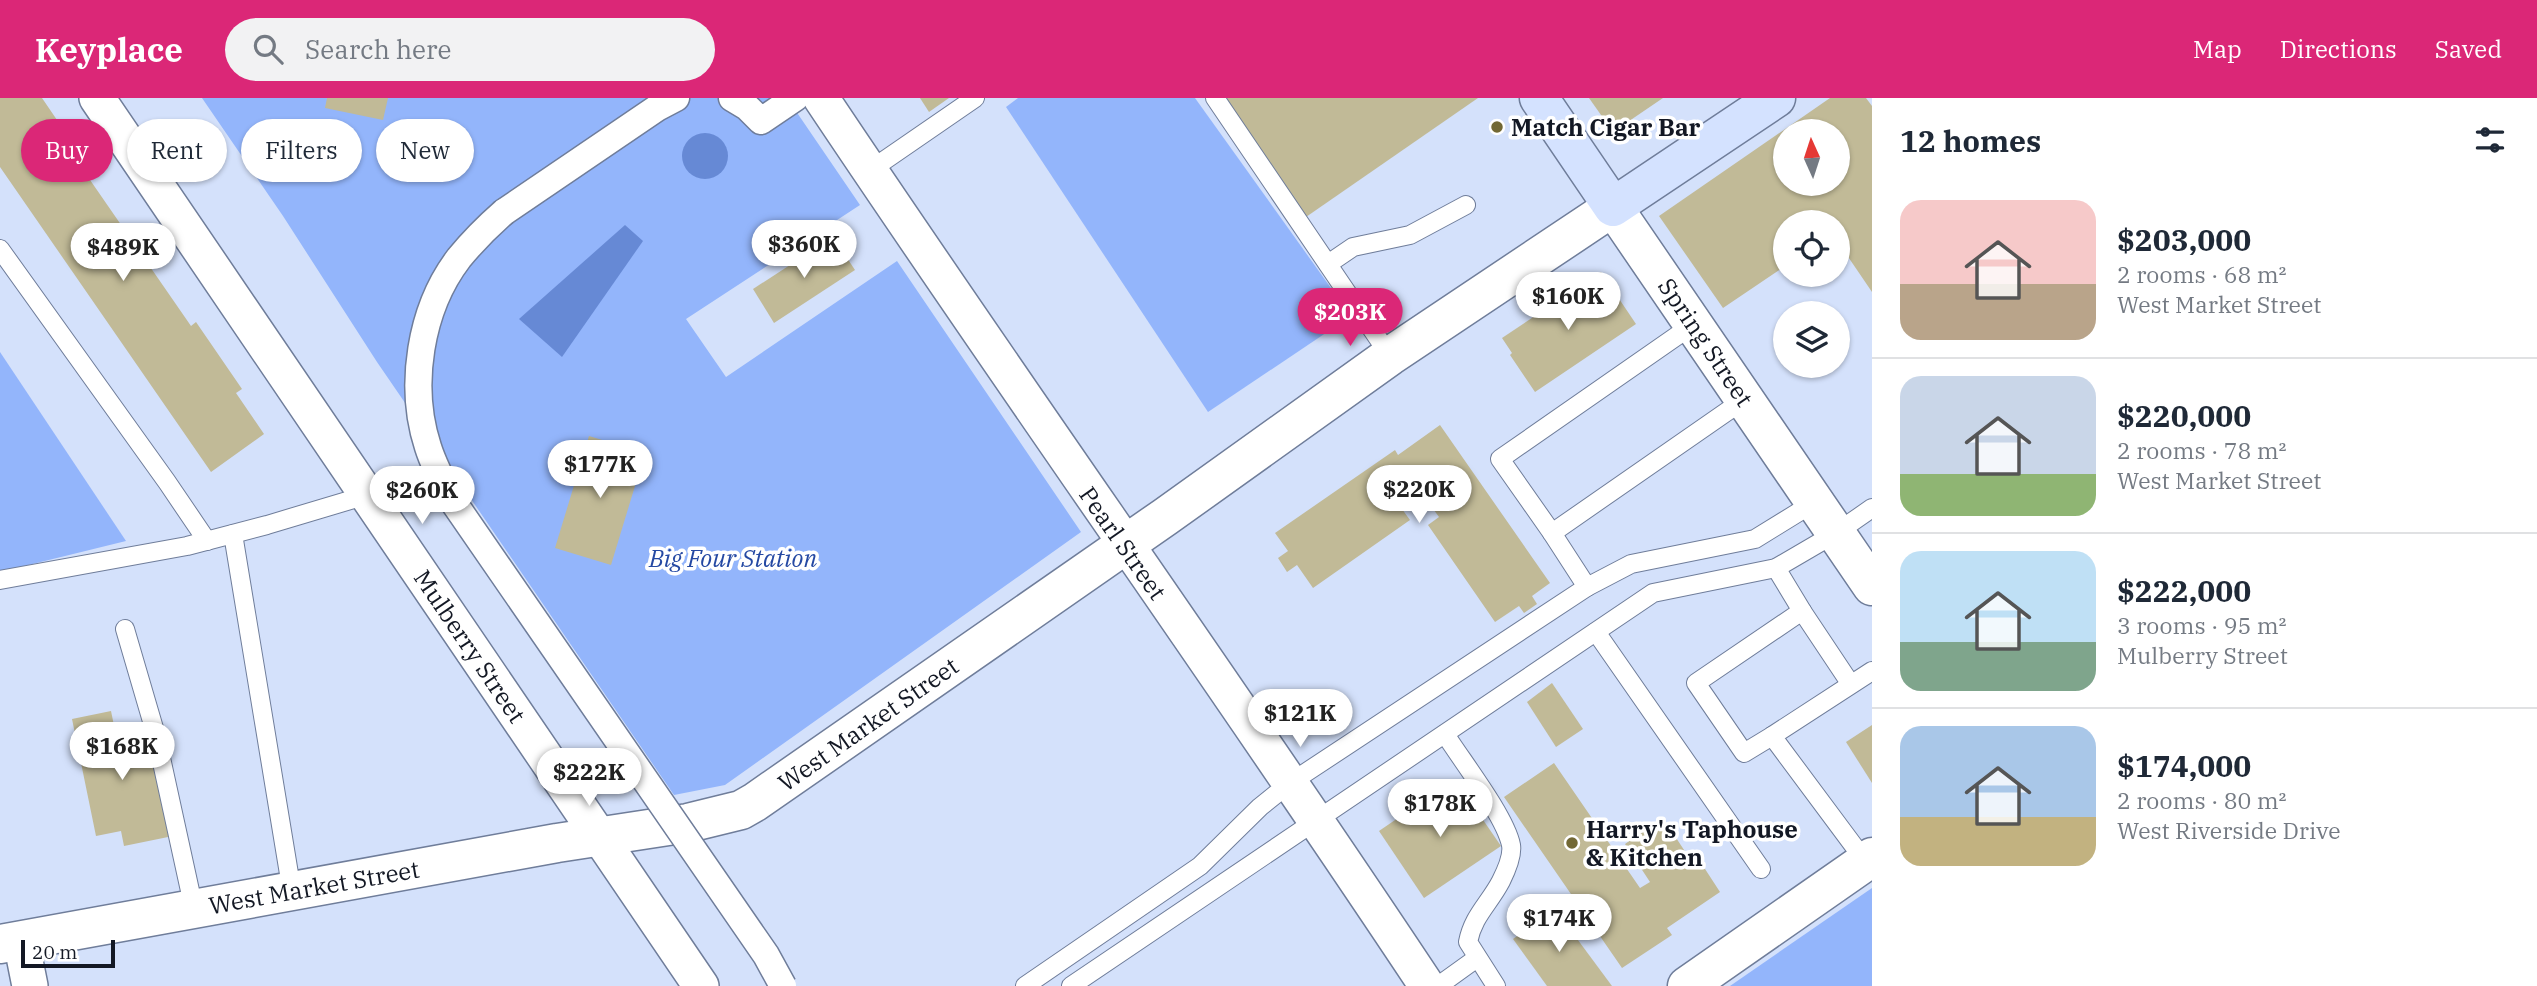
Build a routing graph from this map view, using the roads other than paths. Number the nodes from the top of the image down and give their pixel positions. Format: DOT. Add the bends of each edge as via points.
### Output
graph roads {
  1 [pos="97,98"];
  2 [pos="677,98"];
  3 [pos="732,98"];
  4 [pos="795,98"];
  5 [pos="821,98"];
  6 [pos="975,98"];
  7 [pos="1215,98"];
  8 [pos="1539,98"];
  9 [pos="1776,98"];
  10 [pos="869,171"];
  11 [pos="1466,205"];
  12 [pos="1613,207"];
  13 [pos="0,249"];
  14 [pos="1328,264"];
  15 [pos="1694,324"];
  16 [pos="1390,356"];
  17 [pos="1745,399"];
  18 [pos="367,495"];
  19 [pos="1815,502"];
  20 [pos="1872,508"];
  21 [pos="1552,533"];
  22 [pos="1836,533"];
  23 [pos="233,534"];
  24 [pos="207,541"];
  25 [pos="1124,545"];
  26 [pos="1776,568"];
  27 [pos="0,580"];
  28 [pos="1872,586"];
  29 [pos="1587,587"];
  30 [pos="1802,611"];
  31 [pos="125,629"];
  32 [pos="1596,632"];
  33 [pos="1872,671"];
  34 [pos="1850,683"];
  35 [pos="1445,734"];
  36 [pos="1772,736"];
  37 [pos="1290,783"];
  38 [pos="1317,820"];
  39 [pos="600,836"];
  40 [pos="1869,859"];
  41 [pos="1761,869"];
  42 [pos="292,892"];
  43 [pos="194,909"];
  44 [pos="11,943"];
  45 [pos="1477,958"];
  46 [pos="30,986"];
  47 [pos="701,986"];
  48 [pos="783,986"];
  49 [pos="1025,986"];
  50 [pos="1071,986"];
  51 [pos="1427,986"];
  52 [pos="1438,986"];
  53 [pos="1496,986"];
  54 [pos="1687,986"];
  1 -- 18 [label="street, Mulberry Street"];
  2 -- 48 [label="street, bridge" via="504,212 457,260 440,289 420,353 420,415 438,474 452,500"];
  3 -- 4 [label="street" via="761,121"];
  5 -- 10 [label="street, Pearl Street"];
  6 -- 10 [label="lane"];
  7 -- 14 [label="lane"];
  8 -- 12 [label="main road, Spring Street"];
  9 -- 12 [label="main road"];
  10 -- 25 [label="street, Pearl Street"];
  11 -- 14 [label="lane" via="1410,234 1353,247"];
  12 -- 15 [label="street, Spring Street"];
  12 -- 16 [label="street, West Market Street"];
  13 -- 24 [label="lane"];
  14 -- 16 [label="lane"];
  15 -- 17 [label="street, Spring Street"];
  15 -- 21 [label="lane" via="1500,459"];
  16 -- 25 [label="street, West Market Street"];
  17 -- 19 [label="street, Spring Street"];
  17 -- 21 [label="lane"];
  18 -- 23 [label="lane"];
  18 -- 39 [label="street, Mulberry Street"];
  19 -- 22 [label="street, Spring Street"];
  19 -- 29 [label="lane" via="1755,539 1631,564"];
  20 -- 22 [label="lane"];
  21 -- 29 [label="lane"];
  22 -- 26 [label="lane"];
  22 -- 28 [label="street, Spring Street"];
  23 -- 24 [label="lane"];
  23 -- 42 [label="lane"];
  24 -- 27 [label="lane"];
  25 -- 37 [label="street, Pearl Street"];
  25 -- 39 [label="street, West Market Street" via="741,810"];
  26 -- 30 [label="lane"];
  26 -- 32 [label="lane" via="1653,593"];
  29 -- 37 [label="lane"];
  30 -- 34 [label="lane"];
  30 -- 36 [label="lane" via="1696,683 1744,753"];
  31 -- 43 [label="lane" via="156,735"];
  32 -- 35 [label="lane"];
  32 -- 41 [label="lane"];
  33 -- 34 [label="lane"];
  34 -- 36 [label="lane"];
  35 -- 38 [label="lane"];
  35 -- 45 [label="lane" via="1505,827 1512,848 1500,884 1471,926 1468,942"];
  36 -- 40 [label="lane"];
  37 -- 38 [label="street, Pearl Street"];
  37 -- 49 [label="lane" via="1200,866"];
  38 -- 50 [label="lane"];
  38 -- 51 [label="street, Pearl Street"];
  39 -- 42 [label="street, West Market Street"];
  39 -- 47 [label="street, Mulberry Street"];
  40 -- 54 [label="street"];
  42 -- 43 [label="street, West Market Street"];
  43 -- 44 [label="street, West Market Street"];
  44 -- 46 [label="street"];
  45 -- 52 [label="lane"];
  45 -- 53 [label="lane"];
}
